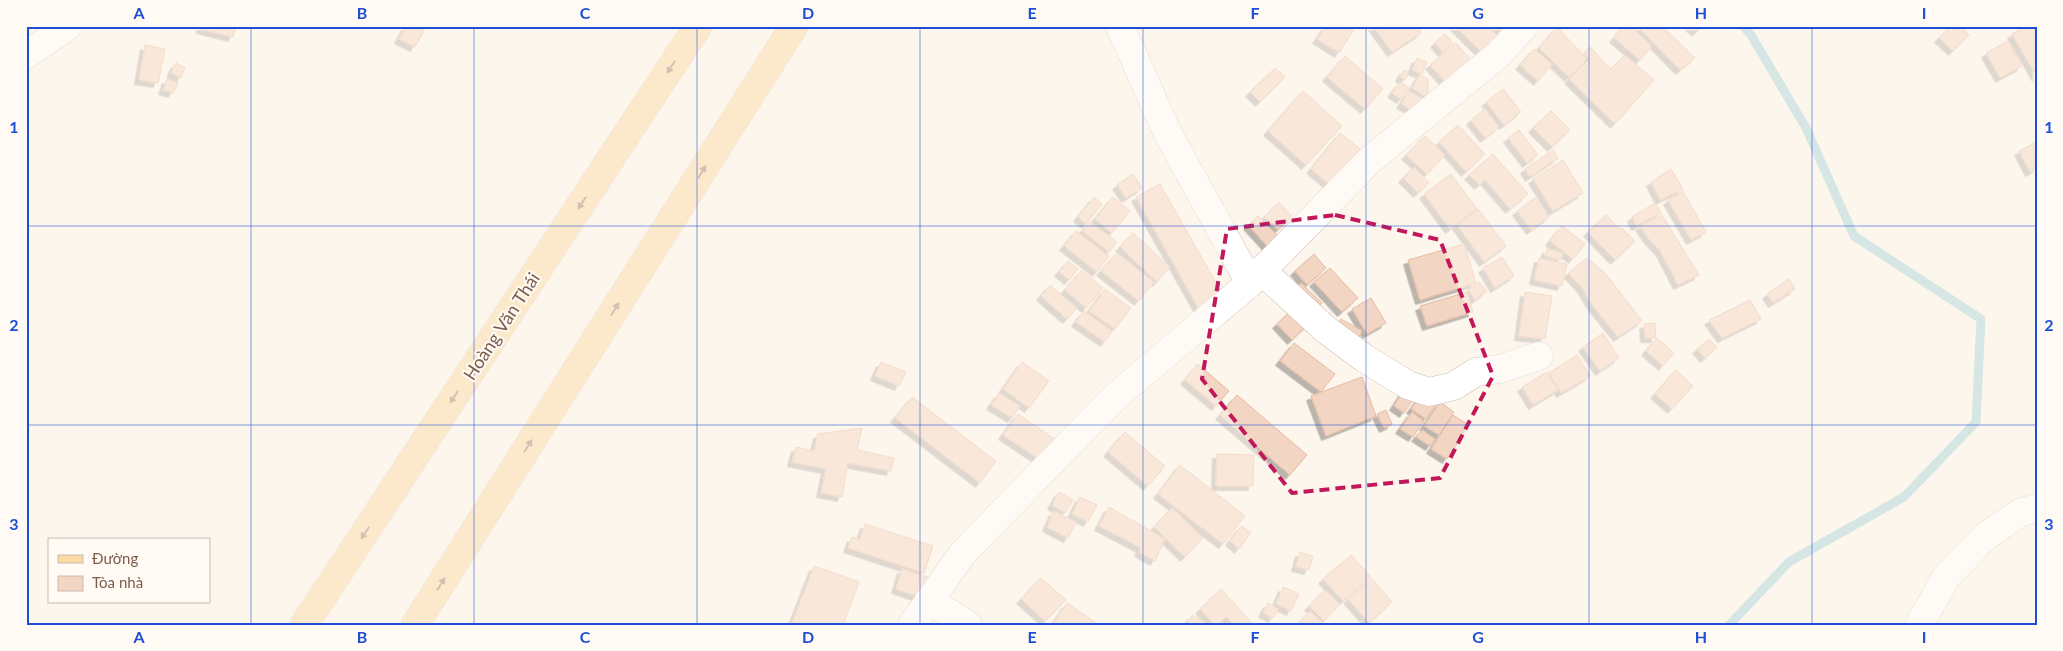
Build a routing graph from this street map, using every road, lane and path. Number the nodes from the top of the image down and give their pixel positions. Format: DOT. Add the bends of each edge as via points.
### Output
graph roads {
  1 [pos="68,26"];
  2 [pos="698,26"];
  3 [pos="794,26"];
  4 [pos="1120,26"];
  5 [pos="1524,26"];
  6 [pos="26,55"];
  7 [pos="1255,276"];
  8 [pos="1539,356"];
  9 [pos="2037,508"];
  10 [pos="929,600"];
  11 [pos="304,625"];
  12 [pos="415,625"];
  13 [pos="912,625"];
  14 [pos="968,625"];
  15 [pos="1919,625"];
  1 -- 6 [label="street"];
  2 -- 11 [label="main road, Hoàng Văn Thái, one-way"];
  12 -- 3 [label="main road, one-way"];
  4 -- 7 [label="street" via="1167,132"];
  5 -- 7 [label="street" via="1499,54 1370,160"];
  7 -- 8 [label="street" via="1356,352 1408,385 1429,392 1454,386 1476,372 1500,370"];
  7 -- 10 [label="street" via="1116,396 963,553"];
  9 -- 15 [label="street" via="2021,512 1986,536 1947,576"];
  10 -- 13 [label="street"];
  10 -- 14 [label="street"];
}
